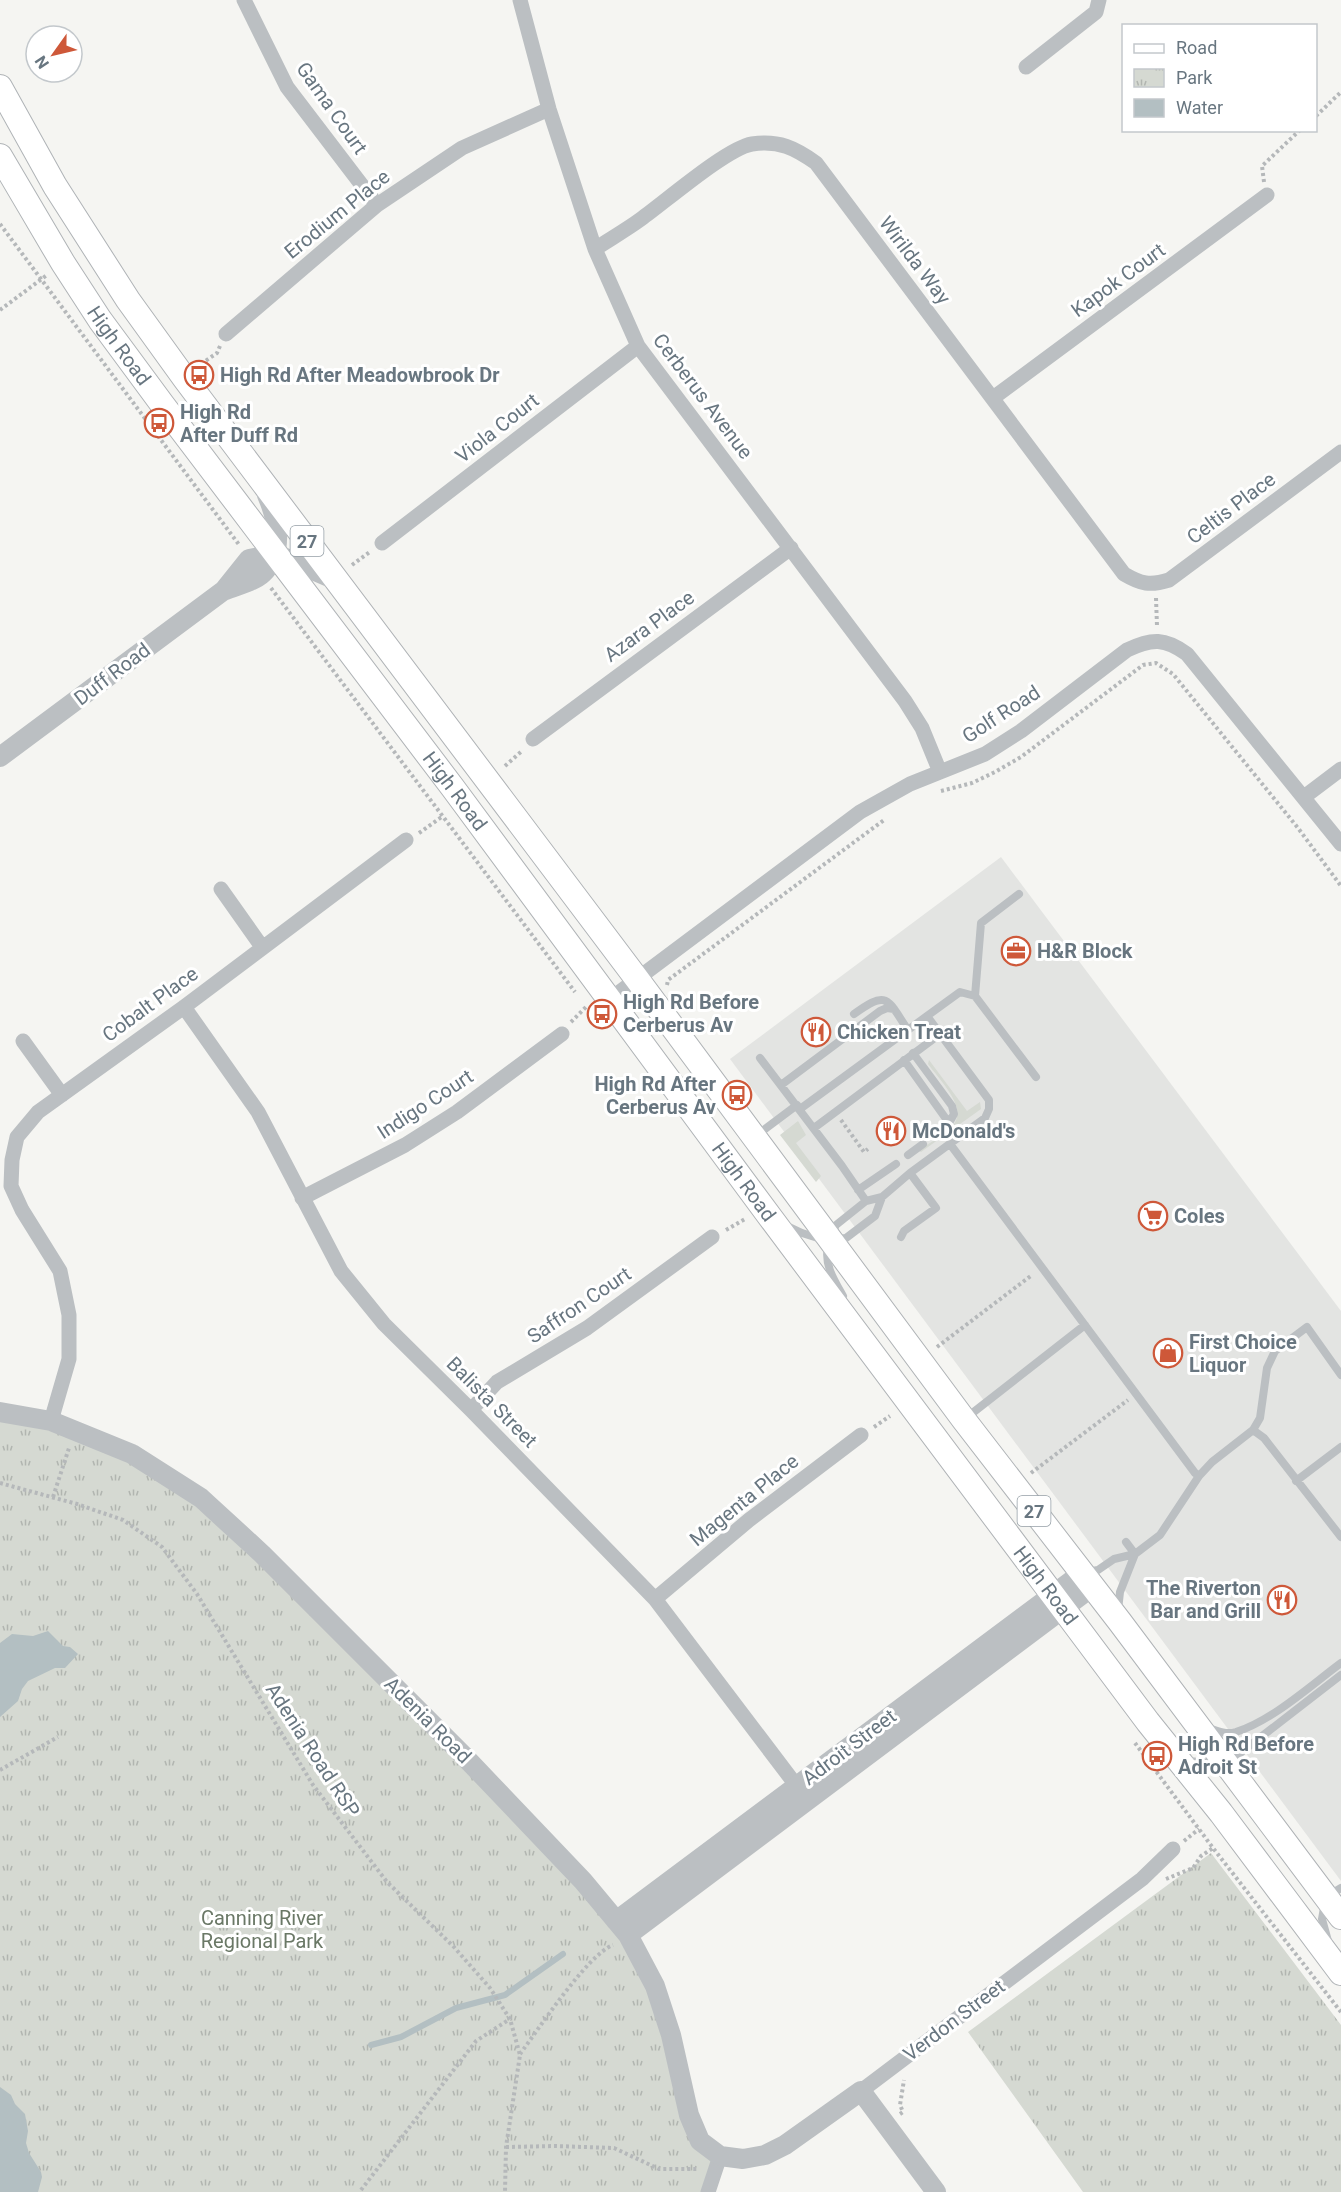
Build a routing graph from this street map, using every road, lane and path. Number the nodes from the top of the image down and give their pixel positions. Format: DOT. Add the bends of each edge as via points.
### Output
graph roads {
  1 [pos="244,0"];
  2 [pos="520,0"];
  3 [pos="1099,0"];
  4 [pos="1026,67"];
  5 [pos="0,87"];
  6 [pos="1341,92"];
  7 [pos="549,109"];
  8 [pos="1317,115"];
  9 [pos="1298,132"];
  10 [pos="0,156"];
  11 [pos="1267,195"];
  12 [pos="377,205"];
  13 [pos="0,224"];
  14 [pos="595,249"];
  15 [pos="63,263"];
  16 [pos="41,279"];
  17 [pos="0,310"];
  18 [pos="226,334"];
  19 [pos="638,346"];
  20 [pos="201,364"];
  21 [pos="993,398"];
  22 [pos="1341,452"];
  23 [pos="262,481"];
  24 [pos="382,543"];
  25 [pos="791,548"];
  26 [pos="276,554"];
  27 [pos="249,559"];
  28 [pos="344,572"];
  29 [pos="261,575"];
  30 [pos="1149,584"];
  31 [pos="223,591"];
  32 [pos="1158,630"];
  33 [pos="533,738"];
  34 [pos="0,757"];
  35 [pos="505,766"];
  36 [pos="406,767"];
  37 [pos="1341,769"];
  38 [pos="940,772"];
  39 [pos="931,794"];
  40 [pos="1304,797"];
  41 [pos="443,816"];
  42 [pos="887,818"];
  43 [pos="406,840"];
  44 [pos="1341,844"];
  45 [pos="1341,886"];
  46 [pos="221,889"];
  47 [pos="1019,894"];
  48 [pos="262,947"];
  49 [pos="637,980"];
  50 [pos="667,987"];
  51 [pos="975,996"];
  52 [pos="609,1000"];
  53 [pos="184,1007"];
  54 [pos="894,1009"];
  55 [pos="854,1014"];
  56 [pos="927,1016"];
  57 [pos="908,1030"];
  58 [pos="940,1034"];
  59 [pos="562,1035"];
  60 [pos="23,1041"];
  61 [pos="913,1053"];
  62 [pos="760,1058"];
  63 [pos="904,1060"];
  64 [pos="1036,1077"];
  65 [pos="782,1085"];
  66 [pos="62,1095"];
  67 [pos="798,1107"];
  68 [pos="843,1119"];
  69 [pos="949,1123"];
  70 [pos="814,1128"];
  71 [pos="934,1136"];
  72 [pos="753,1138"];
  73 [pos="923,1144"];
  74 [pos="950,1144"];
  75 [pos="868,1149"];
  76 [pos="908,1155"];
  77 [pos="910,1173"];
  78 [pos="902,1180"];
  79 [pos="858,1190"];
  80 [pos="882,1197"];
  81 [pos="302,1198"];
  82 [pos="866,1201"];
  83 [pos="770,1217"];
  84 [pos="745,1219"];
  85 [pos="712,1237"];
  86 [pos="901,1237"];
  87 [pos="829,1239"];
  88 [pos="1042,1267"];
  89 [pos="845,1300"];
  90 [pos="850,1309"];
  91 [pos="1085,1325"];
  92 [pos="867,1346"];
  93 [pos="937,1347"];
  94 [pos="1341,1375"];
  95 [pos="1136,1394"];
  96 [pos="471,1410"];
  97 [pos="0,1412"];
  98 [pos="964,1420"];
  99 [pos="51,1421"];
  100 [pos="74,1430"];
  101 [pos="1253,1430"];
  102 [pos="861,1436"];
  103 [pos="1341,1447"];
  104 [pos="1031,1473"];
  105 [pos="1199,1476"];
  106 [pos="1296,1481"];
  107 [pos="0,1483"];
  108 [pos="53,1497"];
  109 [pos="1338,1525"];
  110 [pos="1341,1537"];
  111 [pos="1126,1542"];
  112 [pos="1135,1554"];
  113 [pos="1087,1580"];
  114 [pos="655,1599"];
  115 [pos="1057,1601"];
  116 [pos="1120,1622"];
  117 [pos="1341,1663"];
  118 [pos="1341,1676"];
  119 [pos="1196,1724"];
  120 [pos="58,1737"];
  121 [pos="1176,1758"];
  122 [pos="1226,1764"];
  123 [pos="0,1770"];
  124 [pos="802,1793"];
  125 [pos="1213,1848"];
  126 [pos="1173,1849"];
  127 [pos="1333,1892"];
  128 [pos="1341,1917"];
  129 [pos="622,1928"];
  130 [pos="617,1952"];
  131 [pos="1337,1968"];
  132 [pos="1341,2012"];
  133 [pos="510,2019"];
  134 [pos="519,2055"];
  135 [pos="861,2091"];
  136 [pos="720,2156"];
  137 [pos="361,2190"];
  138 [pos="505,2192"];
  139 [pos="708,2192"];
  140 [pos="936,2192"];
  1 -- 12 [label="street, Gama Court" via="287,87"];
  2 -- 7 [label="street, Cerberus Avenue"];
  3 -- 4 [label="street" via="1096,12"];
  5 -- 23 [label="main road, High Road / 27" via="55,186 128,300"];
  6 -- 8 [label="path"];
  7 -- 12 [label="street, Erodium Place" via="462,148"];
  7 -- 14 [label="street, Cerberus Avenue"];
  9 -- 11 [label="path" via="1262,166"];
  10 -- 15 [label="main road, High Road / 27"];
  11 -- 21 [label="street, Kapok Court"];
  12 -- 18 [label="street, Erodium Place"];
  13 -- 16 [label="path"];
  14 -- 19 [label="street, Cerberus Avenue"];
  14 -- 21 [label="street, Wirilda Way" via="732,152 751,144 796,148 816,163"];
  15 -- 16 [label="path"];
  15 -- 26 [label="main road, High Road / 27" via="100,320"];
  16 -- 17 [label="path"];
  16 -- 27 [label="path"];
  18 -- 20 [label="path" via="217,353"];
  19 -- 24 [label="street, Viola Court"];
  19 -- 25 [label="street, Cerberus Avenue"];
  21 -- 30 [label="street, Wirilda Way" via="1124,574"];
  22 -- 30 [label="street, Celtis Place" via="1169,580"];
  23 -- 26 [label="street" via="274,512"];
  23 -- 28 [label="main road, High Road / 27"];
  24 -- 28 [label="path"];
  25 -- 33 [label="street, Azara Place"];
  25 -- 38 [label="street, Cerberus Avenue" via="905,701 922,728"];
  26 -- 27 [label="street"];
  26 -- 28 [label="street"];
  26 -- 29 [label="street"];
  26 -- 52 [label="main road, High Road / 27"];
  27 -- 31 [label="street, Duff Road"];
  28 -- 49 [label="main road, High Road / 27"];
  29 -- 31 [label="street, Duff Road"];
  29 -- 36 [label="path"];
  30 -- 32 [label="path"];
  31 -- 34 [label="street, Duff Road"];
  33 -- 35 [label="path"];
  37 -- 40 [label="street"];
  38 -- 40 [label="street, Golf Road" via="985,754 1127,650 1143,642 1157,641 1173,644 1187,654"];
  38 -- 49 [label="street, Golf Road" via="860,812"];
  39 -- 45 [label="path" via="995,772 1057,731 1143,665 1156,663 1173,674"];
  40 -- 44 [label="street, Golf Road"];
  41 -- 43 [label="path"];
  42 -- 50 [label="path" via="668,980"];
  43 -- 48 [label="street, Cobalt Place"];
  46 -- 48 [label="street"];
  47 -- 51 [label="lane" via="981,923"];
  48 -- 53 [label="street, Cobalt Place"];
  49 -- 52 [label="street, Golf Road"];
  49 -- 72 [label="main road, High Road / 27"];
  51 -- 56 [label="lane" via="960,992"];
  51 -- 64 [label="lane"];
  52 -- 83 [label="main road, High Road / 27"];
  53 -- 66 [label="street, Cobalt Place"];
  53 -- 81 [label="street, Balista Street" via="258,1112"];
  54 -- 55 [label="lane" via="880,999"];
  54 -- 57 [label="lane"];
  54 -- 65 [label="lane" via="880,1011"];
  56 -- 57 [label="lane"];
  56 -- 58 [label="lane"];
  57 -- 67 [label="lane"];
  58 -- 61 [label="lane"];
  58 -- 74 [label="lane" via="989,1100 986,1118"];
  59 -- 81 [label="street, Indigo Court" via="405,1145"];
  60 -- 66 [label="street"];
  61 -- 63 [label="lane"];
  61 -- 69 [label="lane" via="952,1106 954,1114"];
  62 -- 65 [label="lane"];
  63 -- 69 [label="lane"];
  63 -- 70 [label="lane"];
  65 -- 67 [label="lane"];
  66 -- 99 [label="street, Cobalt Place" via="38,1112 17,1137 11,1186 60,1271 69,1315 69,1359"];
  67 -- 70 [label="lane"];
  67 -- 72 [label="lane"];
  68 -- 75 [label="path" via="864,1152"];
  69 -- 71 [label="lane"];
  70 -- 79 [label="lane"];
  72 -- 87 [label="main road, High Road / 27"];
  73 -- 76 [label="lane"];
  74 -- 77 [label="lane"];
  74 -- 88 [label="lane"];
  77 -- 78 [label="lane"];
  77 -- 86 [label="lane" via="936,1208"];
  78 -- 79 [label="lane" via="894,1165"];
  78 -- 80 [label="lane"];
  79 -- 82 [label="lane"];
  80 -- 82 [label="lane"];
  80 -- 87 [label="lane" via="875,1216 846,1238"];
  81 -- 96 [label="street, Balista Street" via="341,1271 384,1324"];
  82 -- 87 [label="lane" via="836,1225"];
  83 -- 87 [label="lane" via="802,1233"];
  83 -- 92 [label="main road, High Road / 27"];
  84 -- 85 [label="path"];
  85 -- 96 [label="street, Saffron Court" via="587,1328 497,1382"];
  87 -- 89 [label="lane" via="826,1252 830,1272"];
  87 -- 98 [label="main road, High Road / 27"];
  88 -- 91 [label="lane"];
  88 -- 93 [label="path"];
  90 -- 92 [label="lane"];
  91 -- 95 [label="lane"];
  91 -- 98 [label="lane"];
  92 -- 115 [label="main road, High Road / 27"];
  94 -- 101 [label="lane" via="1307,1327 1275,1351 1267,1368 1260,1418"];
  95 -- 104 [label="path"];
  95 -- 105 [label="lane"];
  96 -- 114 [label="street, Balista Street"];
  97 -- 99 [label="street, Adenia Road"];
  98 -- 113 [label="main road, High Road / 27"];
  99 -- 100 [label="street, Adenia Road"];
  100 -- 108 [label="path"];
  100 -- 129 [label="street, Adenia Road" via="132,1454 201,1498 463,1755 583,1881"];
  101 -- 105 [label="lane"];
  101 -- 106 [label="lane"];
  102 -- 114 [label="street, Magenta Place"];
  103 -- 106 [label="lane"];
  105 -- 112 [label="lane" via="1160,1535"];
  106 -- 109 [label="lane"];
  107 -- 108 [label="path, Adenia Road RSP"];
  108 -- 133 [label="path, Adenia Road RSP" via="123,1520 162,1547 196,1594 313,1785 387,1882 453,1946 490,1988"];
  109 -- 110 [label="lane"];
  111 -- 112 [label="lane"];
  112 -- 113 [label="lane" via="1114,1559"];
  112 -- 116 [label="lane" via="1118,1599"];
  113 -- 115 [label="street, Adroit Street"];
  113 -- 116 [label="main road, High Road / 27"];
  114 -- 124 [label="street, Balista Street"];
  115 -- 121 [label="main road, High Road / 27"];
  115 -- 124 [label="street, Adroit Street"];
  116 -- 119 [label="main road, High Road / 27"];
  117 -- 119 [label="lane" via="1285,1705 1235,1732"];
  118 -- 122 [label="lane"];
  119 -- 122 [label="main road, High Road / 27"];
  120 -- 123 [label="path"];
  121 -- 122 [label="lane"];
  121 -- 131 [label="main road, High Road / 27"];
  122 -- 127 [label="main road, High Road / 27"];
  124 -- 129 [label="street, Adroit Street"];
  125 -- 132 [label="path"];
  126 -- 135 [label="street, Verdon Street" via="1142,1879"];
  127 -- 128 [label="main road, High Road / 27"];
  127 -- 131 [label="lane, High Road" via="1322,1919"];
  129 -- 136 [label="street, Adenia Road" via="655,1986 689,2115 700,2141"];
  130 -- 134 [label="path" via="612,1944 586,1968"];
  133 -- 134 [label="path, Adenia Road RSP"];
  133 -- 137 [label="path" via="476,2041"];
  134 -- 138 [label="path, Adenia Road RSP" via="506,2147"];
  135 -- 136 [label="street, Verdon Street" via="765,2155 743,2159"];
  135 -- 140 [label="street"];
  136 -- 139 [label="street"];
}
